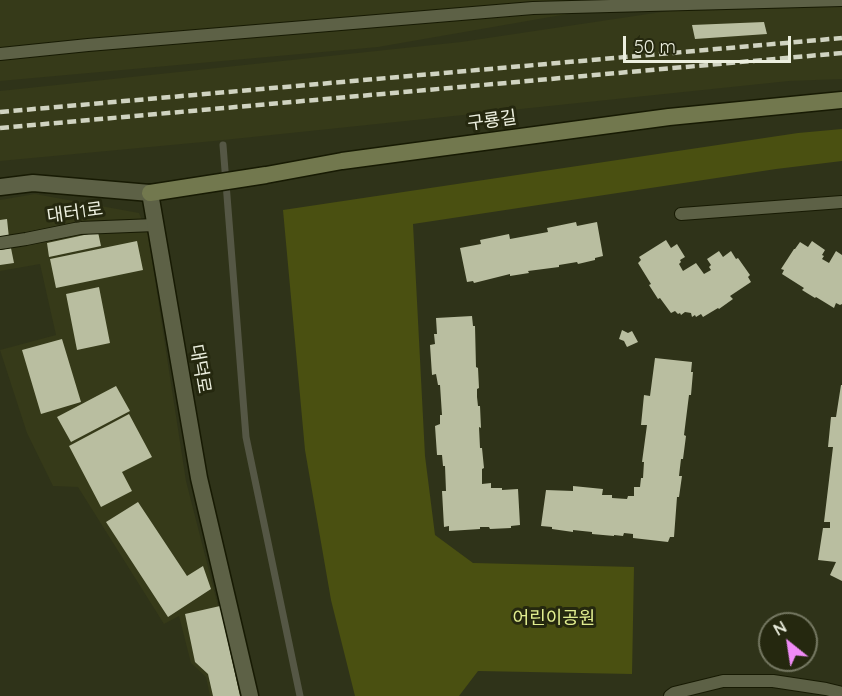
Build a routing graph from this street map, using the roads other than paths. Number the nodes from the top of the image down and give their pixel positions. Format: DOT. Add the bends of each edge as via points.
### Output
graph roads {
  1 [pos="842,0"];
  2 [pos="0,54"];
  3 [pos="842,100"];
  4 [pos="0,187"];
  5 [pos="150,193"];
  6 [pos="842,202"];
  7 [pos="681,213"];
  8 [pos="155,225"];
  9 [pos="0,243"];
  10 [pos="842,693"];
  11 [pos="250,696"];
  12 [pos="670,696"];
  1 -- 2 [label="lane" via="533,8"];
  3 -- 5 [label="main road, 구룡길" via="657,119 342,161"];
  4 -- 5 [label="street" via="33,183"];
  5 -- 8 [label="street, 대덕로"];
  6 -- 7 [label="lane"];
  8 -- 9 [label="lane, 대터1로" via="80,228"];
  8 -- 11 [label="street, 대덕로" via="199,478"];
  10 -- 12 [label="lane" via="773,681 723,681"];
}
